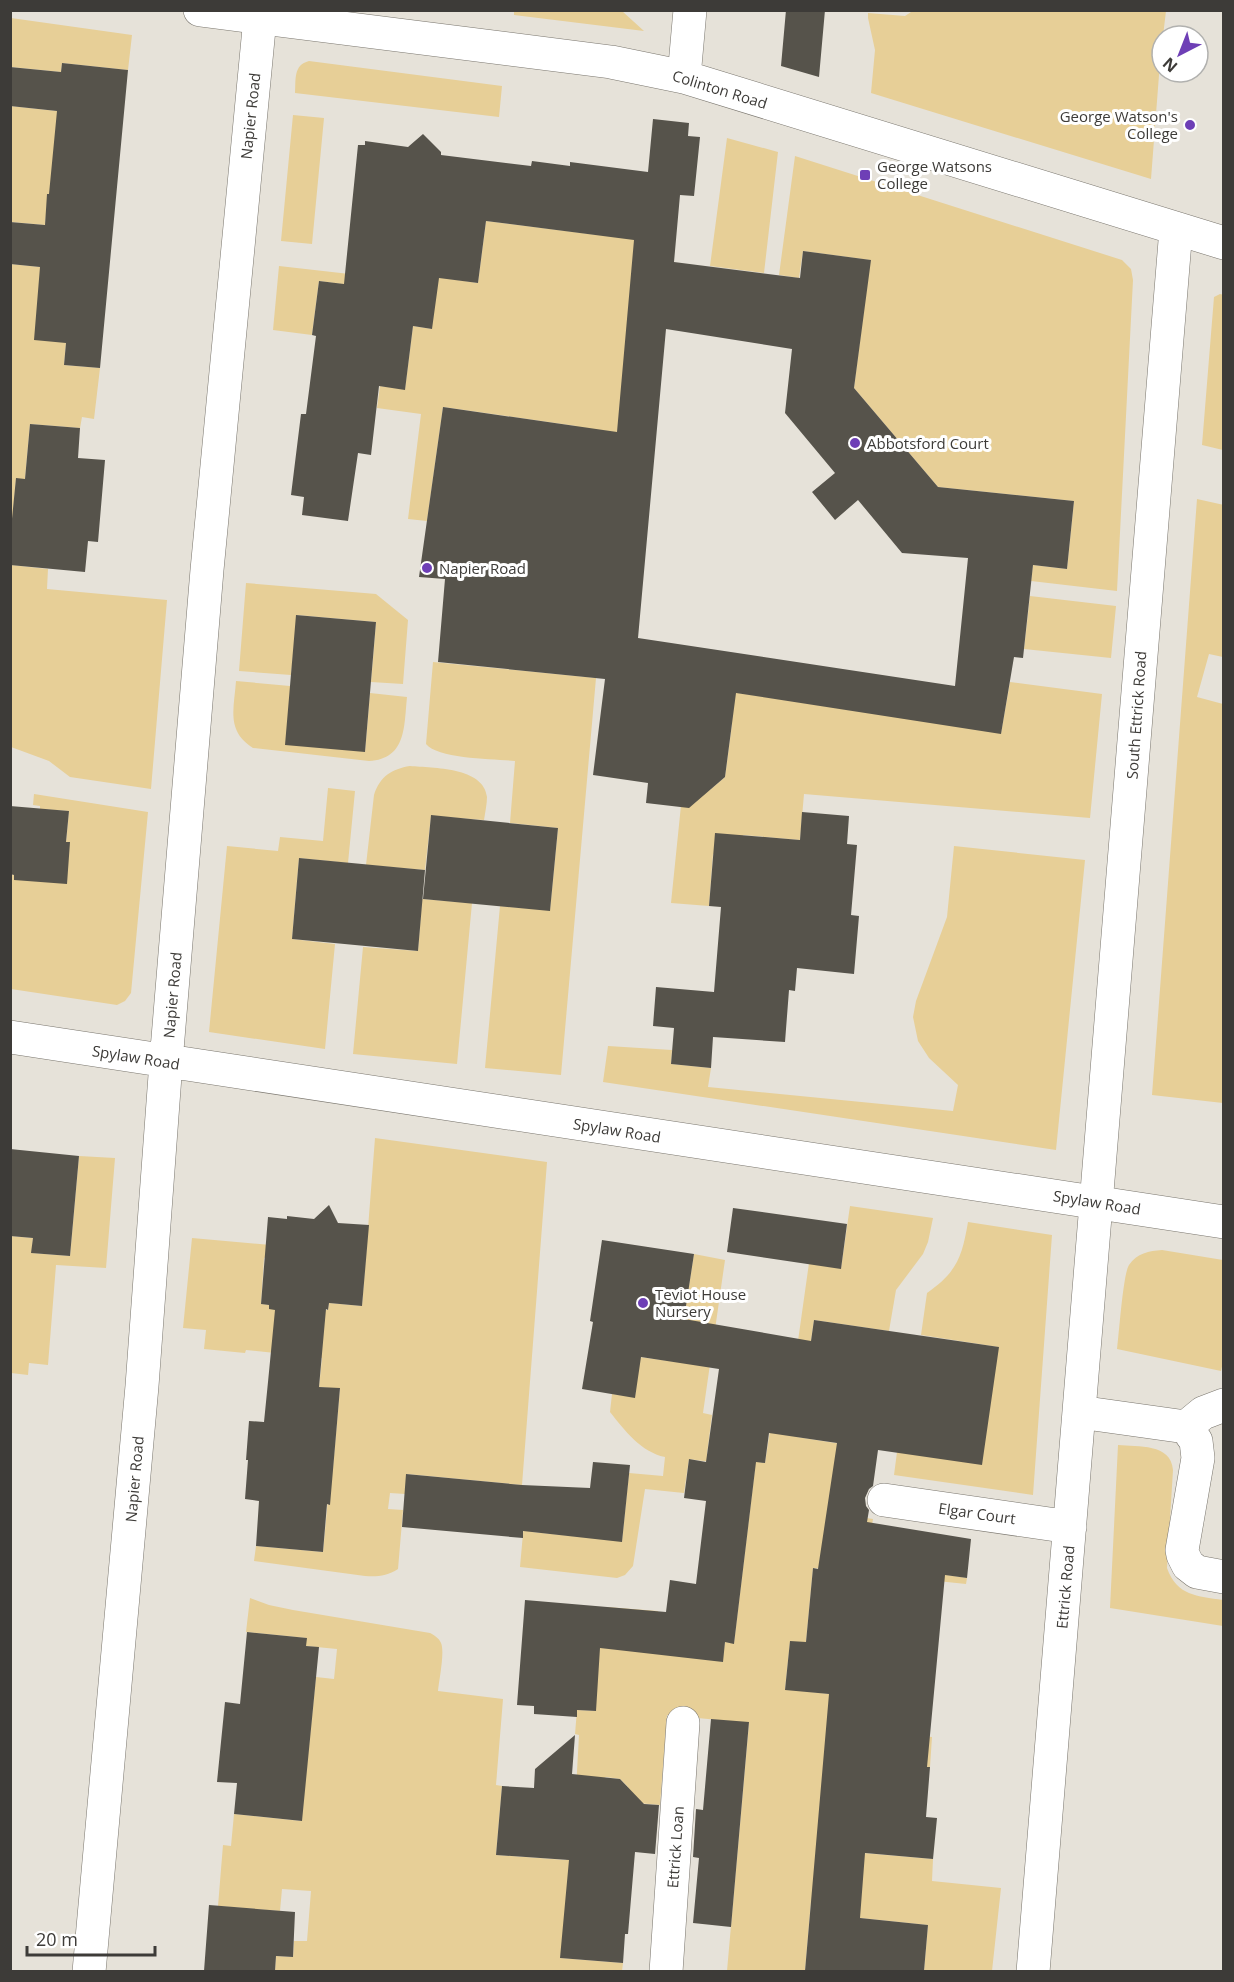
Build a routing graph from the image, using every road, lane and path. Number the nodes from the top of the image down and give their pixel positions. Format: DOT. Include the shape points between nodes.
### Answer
graph roads {
  1 [pos="200,10"];
  2 [pos="690,10"];
  3 [pos="260,18"];
  4 [pos="684,76"];
  5 [pos="1176,229"];
  6 [pos="1224,243"];
  7 [pos="10,1037"];
  8 [pos="166,1062"];
  9 [pos="1096,1202"];
  10 [pos="1224,1221"];
  11 [pos="1224,1405"];
  12 [pos="1079,1412"];
  13 [pos="1186,1427"];
  14 [pos="884,1500"];
  15 [pos="1070,1527"];
  16 [pos="1224,1577"];
  17 [pos="683,1723"];
  18 [pos="89,1971"];
  19 [pos="666,1971"];
  20 [pos="1033,1971"];
  1 -- 3 [label="street, Colinton Road"];
  2 -- 4 [label="street"];
  3 -- 4 [label="street, Colinton Road" via="610,62"];
  3 -- 8 [label="street, Napier Road" via="207,570"];
  4 -- 5 [label="street, Colinton Road"];
  5 -- 6 [label="street, Colinton Road"];
  5 -- 9 [label="street, South Ettrick Road"];
  7 -- 8 [label="street, Spylaw Road"];
  8 -- 9 [label="street, Spylaw Road"];
  8 -- 18 [label="street, Napier Road" via="140,1422"];
  9 -- 10 [label="street, Spylaw Road"];
  9 -- 12 [label="street, Ettrick Road"];
  11 -- 13 [label="street" via="1203,1413"];
  12 -- 13 [label="street"];
  12 -- 15 [label="street, Ettrick Road"];
  13 -- 16 [label="street" via="1196,1441 1198,1458 1183,1555 1197,1572"];
  14 -- 15 [label="street, Elgar Court"];
  15 -- 20 [label="street, Ettrick Road"];
  17 -- 19 [label="street, Ettrick Loan"];
}
